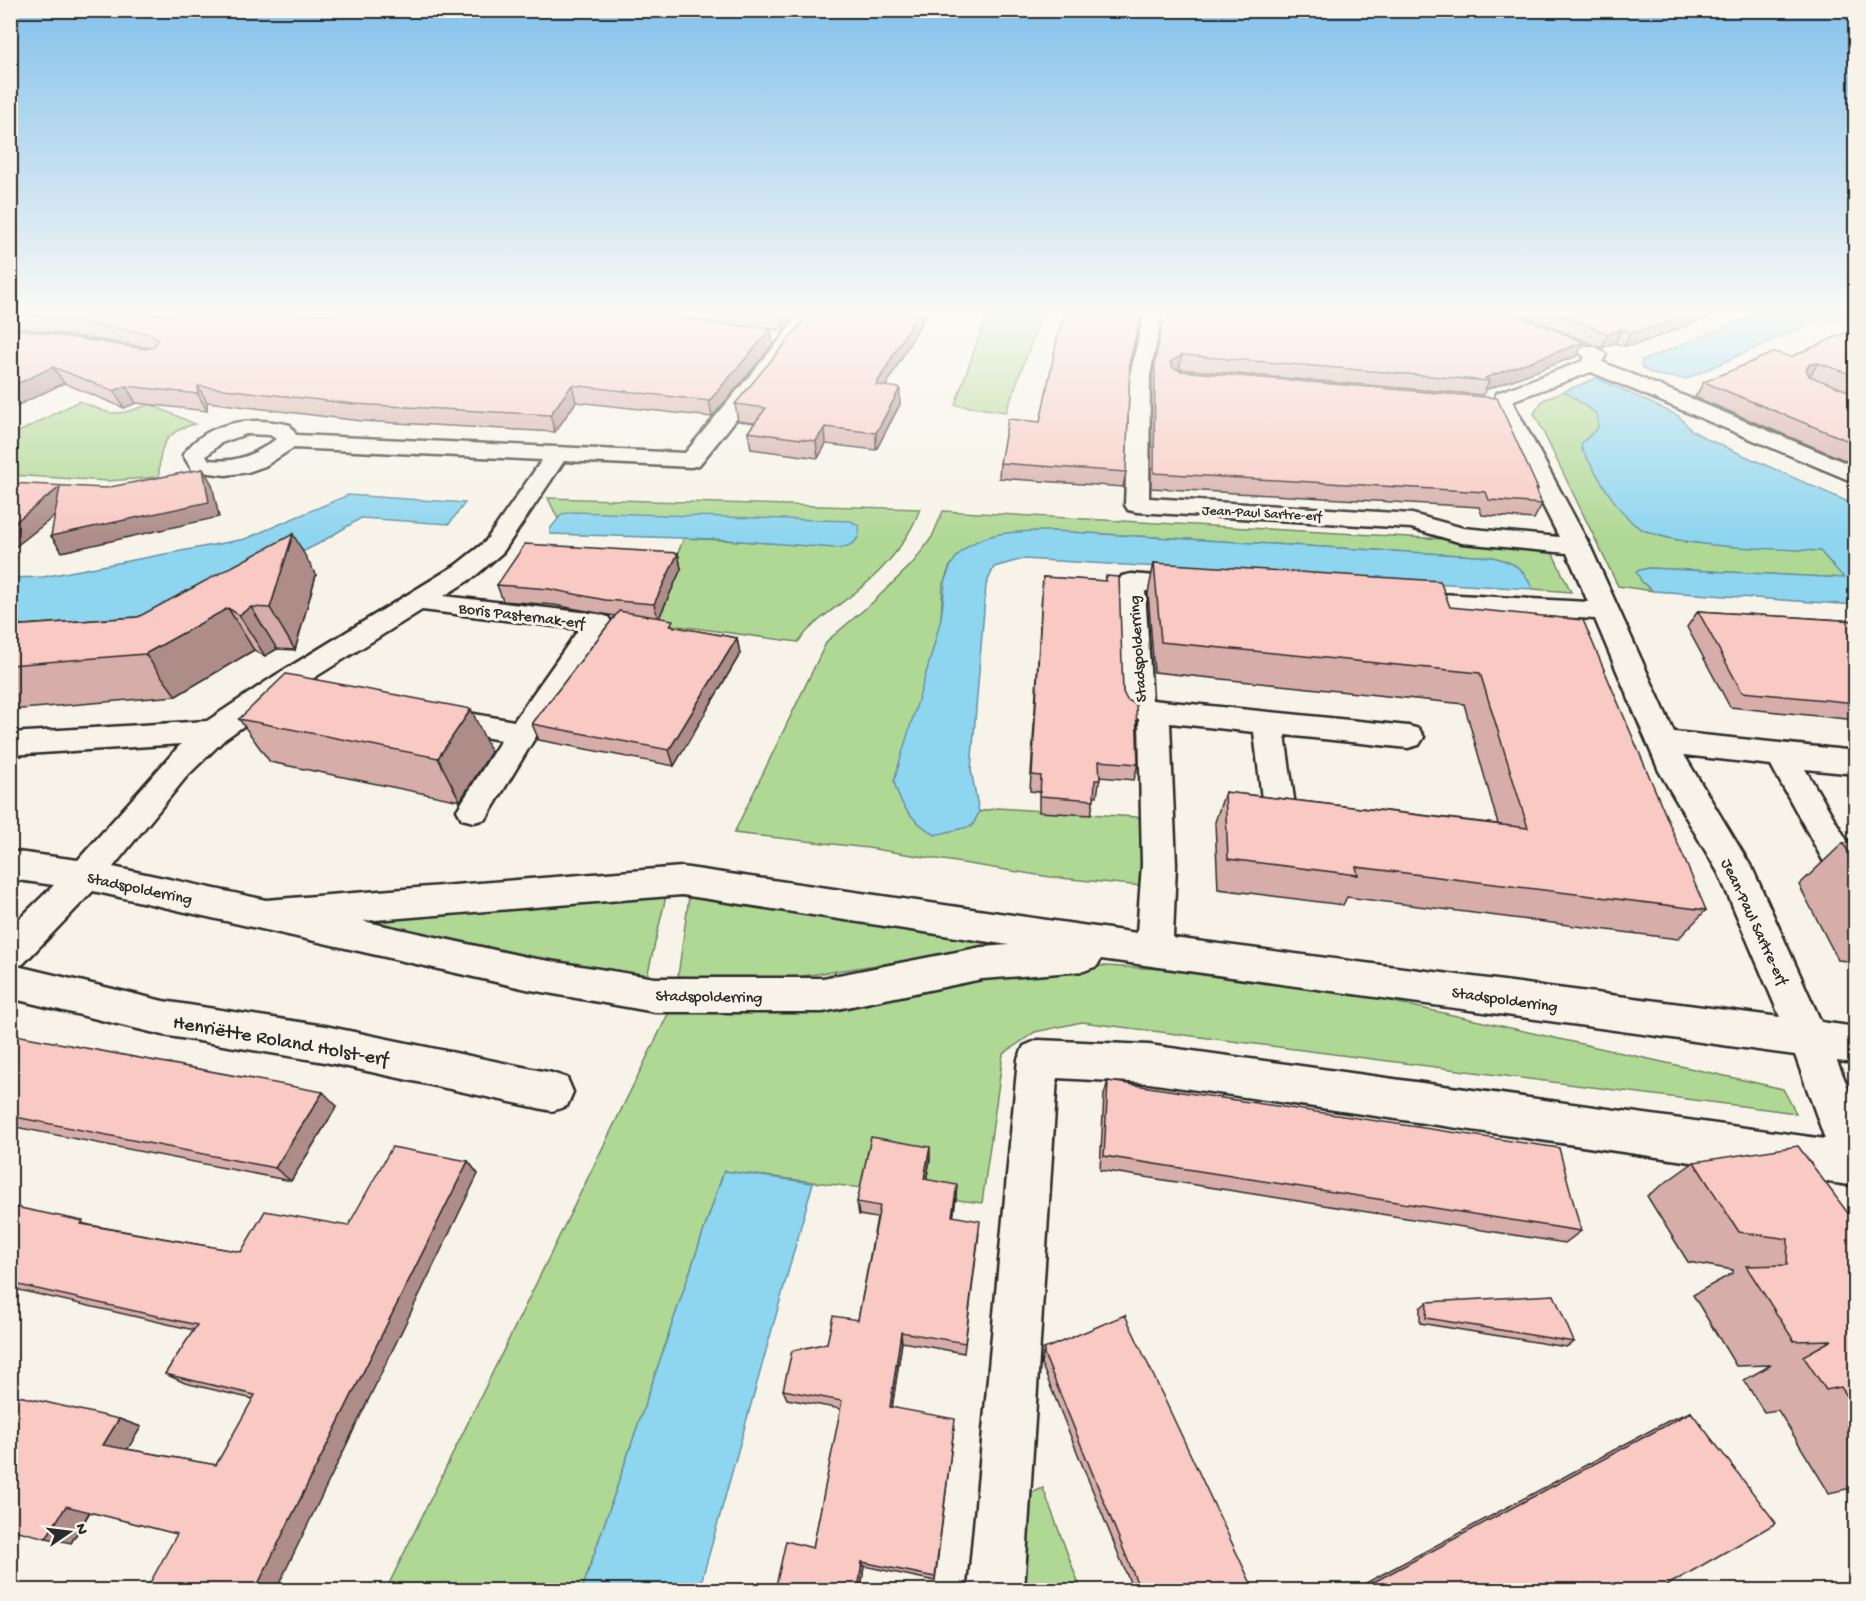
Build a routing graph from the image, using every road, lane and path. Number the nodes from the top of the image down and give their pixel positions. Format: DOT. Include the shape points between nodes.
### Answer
graph roads {
  1 [pos="750,389"];
  2 [pos="1140,389"];
  3 [pos="1527,389"];
  4 [pos="1648,389"];
  5 [pos="288,441"];
  6 [pos="558,453"];
  7 [pos="1856,476"];
  8 [pos="1577,546"];
  9 [pos="1224,588"];
  10 [pos="1376,598"];
  11 [pos="420,601"];
  12 [pos="1606,611"];
  13 [pos="283,684"];
  14 [pos="315,696"];
  15 [pos="1154,711"];
  16 [pos="406,714"];
  17 [pos="1268,721"];
  18 [pos="214,731"];
  19 [pos="522,733"];
  20 [pos="1408,737"];
  21 [pos="1663,742"];
  22 [pos="10,744"];
  23 [pos="1782,756"];
  24 [pos="1856,764"];
  25 [pos="1278,799"];
  26 [pos="474,810"];
  27 [pos="10,865"];
  28 [pos="1844,867"];
  29 [pos="86,875"];
  30 [pos="269,914"];
  31 [pos="1154,951"];
  32 [pos="10,953"];
  33 [pos="10,981"];
  34 [pos="1809,1039"];
  35 [pos="1856,1045"];
  36 [pos="552,1092"];
  37 [pos="1856,1164"];
  38 [pos="996,1590"];
  1 -- 6 [label="street" via="692,460"];
  2 -- 8 [label="street, Jean-Paul Sartre-erf" via="1137,505 1412,521 1462,535"];
  3 -- 8 [label="street, Jean-Paul Sartre-erf" via="1492,404"];
  4 -- 7 [label="street"];
  5 -- 6 [label="street"];
  6 -- 11 [label="street, Boris Pasternak-erf" via="494,547"];
  8 -- 12 [label="street, Jean-Paul Sartre-erf"];
  9 -- 15 [label="street, Stadspolderring" via="1131,582 1137,708"];
  10 -- 12 [label="street"];
  11 -- 13 [label="street, Boris Pasternak-erf"];
  11 -- 19 [label="street, Boris Pasternak-erf" via="598,623"];
  12 -- 21 [label="street, Jean-Paul Sartre-erf"];
  13 -- 14 [label="street"];
  13 -- 18 [label="street, Boris Pasternak-erf"];
  15 -- 17 [label="street, Stadspolderring"];
  15 -- 31 [label="street, Stadspolderring" via="1159,864"];
  16 -- 19 [label="street"];
  17 -- 20 [label="street, Stadspolderring"];
  17 -- 25 [label="street"];
  18 -- 22 [label="street"];
  18 -- 29 [label="street, Boris Pasternak-erf" via="167,779"];
  19 -- 26 [label="street, Boris Pasternak-erf"];
  21 -- 23 [label="street"];
  21 -- 34 [label="street, Jean-Paul Sartre-erf" via="1675,771 1735,870"];
  23 -- 24 [label="street"];
  23 -- 28 [label="street"];
  27 -- 29 [label="street, Stadspolderring"];
  29 -- 30 [label="street, Stadspolderring"];
  29 -- 32 [label="street"];
  30 -- 31 [label="street, Stadspolderring" via="682,881"];
  30 -- 31 [label="street, Stadspolderring" via="531,974 655,995 823,995 1018,958"];
  31 -- 34 [label="street, Stadspolderring"];
  33 -- 36 [label="street, Henriëtte Roland Holst-erf" via="163,1018 325,1044"];
  34 -- 35 [label="street, Stadspolderring"];
  34 -- 37 [label="street, Jean-Paul Sartre-erf"];
  37 -- 38 [label="street" via="1149,1064 1038,1059"];
}
